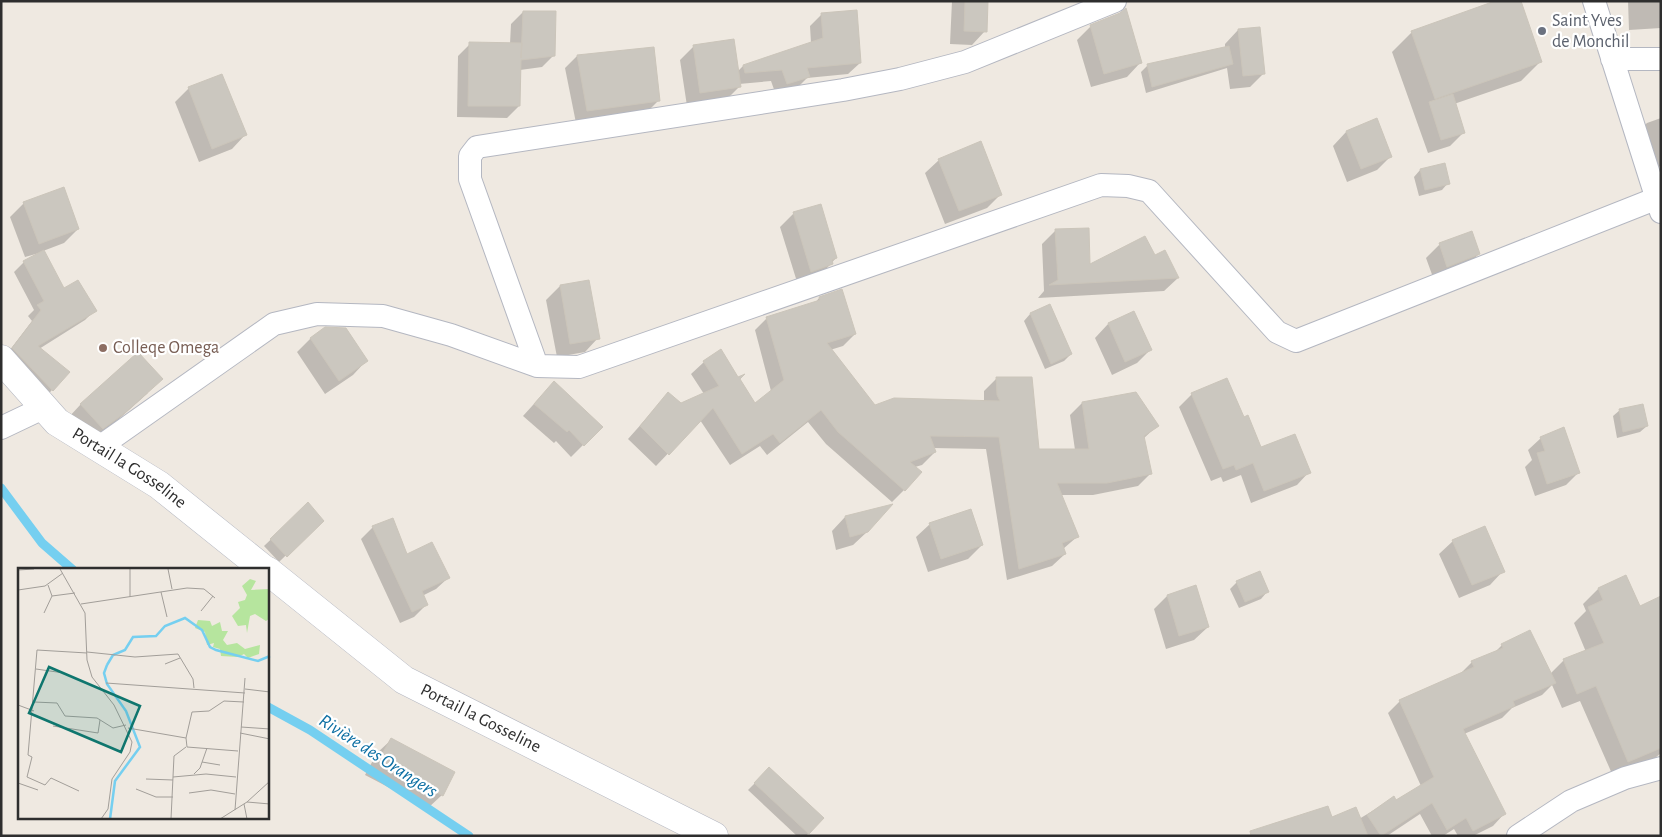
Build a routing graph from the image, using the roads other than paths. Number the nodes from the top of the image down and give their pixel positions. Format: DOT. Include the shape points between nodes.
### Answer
graph roads {
  1 [pos="1115,1"];
  2 [pos="1594,1"];
  3 [pos="1612,58"];
  4 [pos="1661,59"];
  5 [pos="1658,206"];
  6 [pos="1,359"];
  7 [pos="537,366"];
  8 [pos="43,408"];
  9 [pos="1,428"];
  10 [pos="98,448"];
  11 [pos="263,568"];
  12 [pos="269,572"];
  13 [pos="1661,768"];
  14 [pos="714,836"];
  15 [pos="1518,836"];
  1 -- 7 [label="street" via="965,62 900,79 477,147 470,156 470,179"];
  2 -- 3 [label="street"];
  3 -- 4 [label="street"];
  3 -- 5 [label="street"];
  5 -- 7 [label="street" via="1296,341 1276,332 1149,191 1101,185 579,366"];
  6 -- 8 [label="street, Portail la Gosseline"];
  7 -- 10 [label="street" via="452,335 382,316 317,314 274,324"];
  8 -- 9 [label="street"];
  8 -- 10 [label="street, Portail la Gosseline" via="57,422"];
  10 -- 11 [label="street, Portail la Gosseline" via="159,485"];
  12 -- 14 [label="street, Portail la Gosseline" via="404,680"];
  13 -- 15 [label="street" via="1626,778 1570,801"];
}
